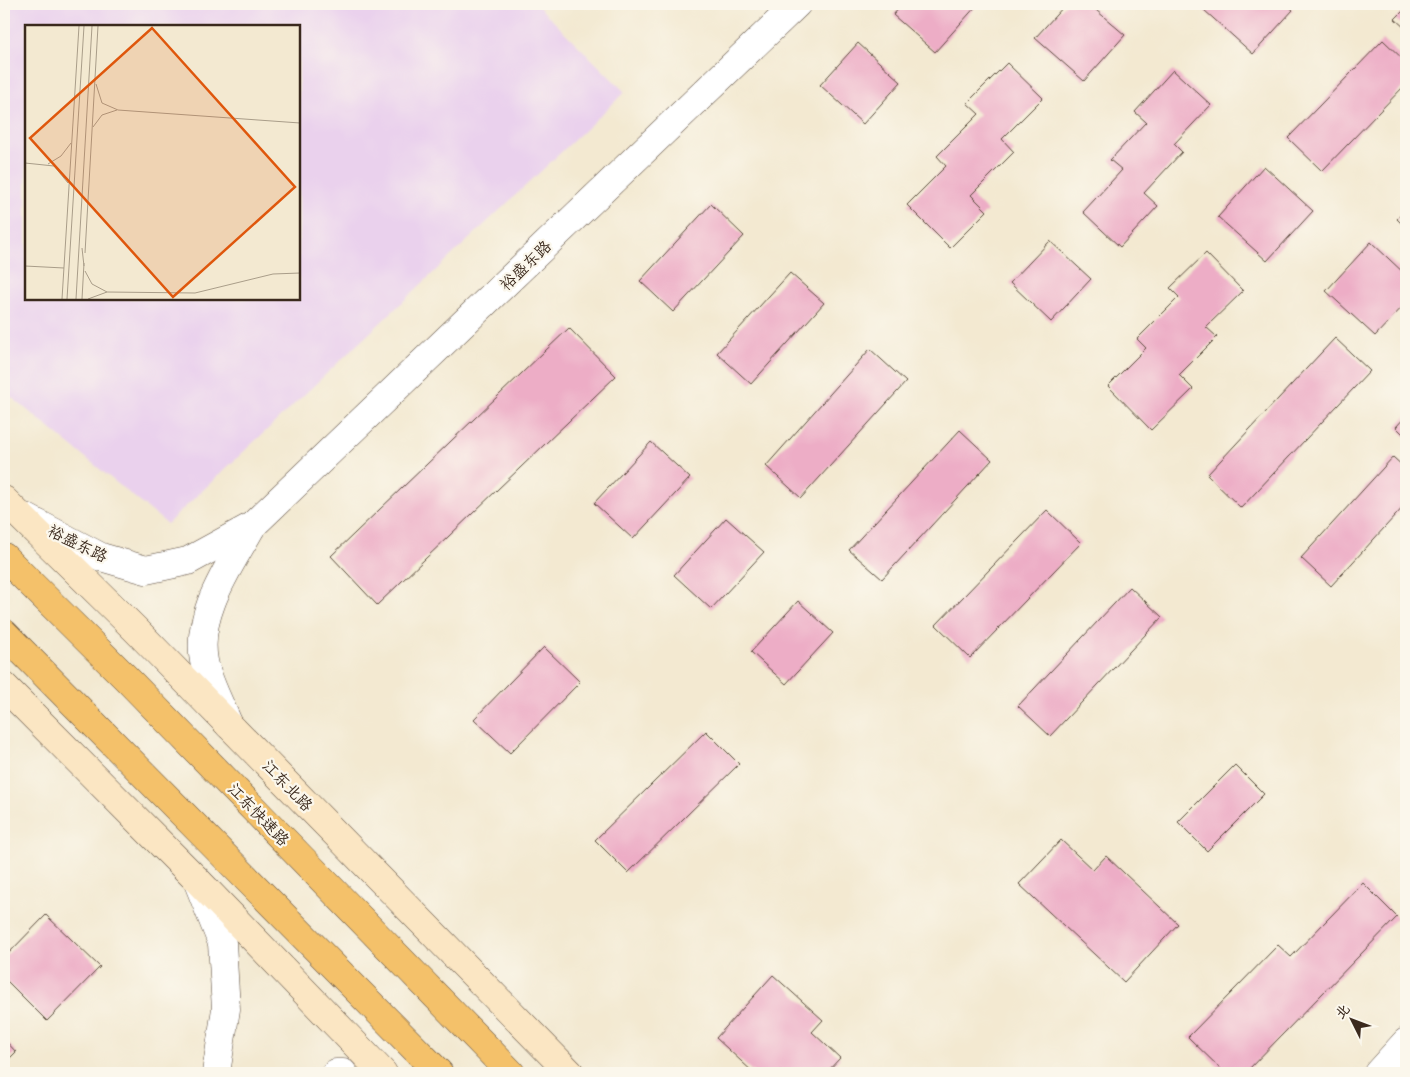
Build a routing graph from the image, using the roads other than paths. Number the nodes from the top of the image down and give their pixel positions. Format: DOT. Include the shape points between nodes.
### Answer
graph roads {
  1 [pos="797,4"];
  2 [pos="10,506"];
  3 [pos="252,526"];
  4 [pos="4,557"];
  5 [pos="4,633"];
  6 [pos="4,686"];
  7 [pos="229,725"];
  8 [pos="197,880"];
  9 [pos="1406,1042"];
  10 [pos="216,1073"];
  11 [pos="336,1073"];
  12 [pos="343,1073"];
  13 [pos="383,1073"];
  14 [pos="439,1073"];
  15 [pos="512,1073"];
  16 [pos="570,1073"];
  17 [pos="1378,1073"];
  1 -- 3 [label="street, 裕盛东路"];
  2 -- 3 [label="street, 裕盛东路" via="101,557 146,570 188,561"];
  2 -- 7 [label="main road, 江东北路"];
  3 -- 7 [label="street, 裕盛东路" via="218,586 204,628 204,661"];
  4 -- 15 [label="highway, 江东快速路"];
  5 -- 14 [label="highway"];
  6 -- 8 [label="main road"];
  7 -- 16 [label="main road, 江东北路"];
  8 -- 10 [label="street" via="222,943 226,1009"];
  8 -- 13 [label="main road"];
  9 -- 17 [label="street"];
  11 -- 12 [label="street"];
}
